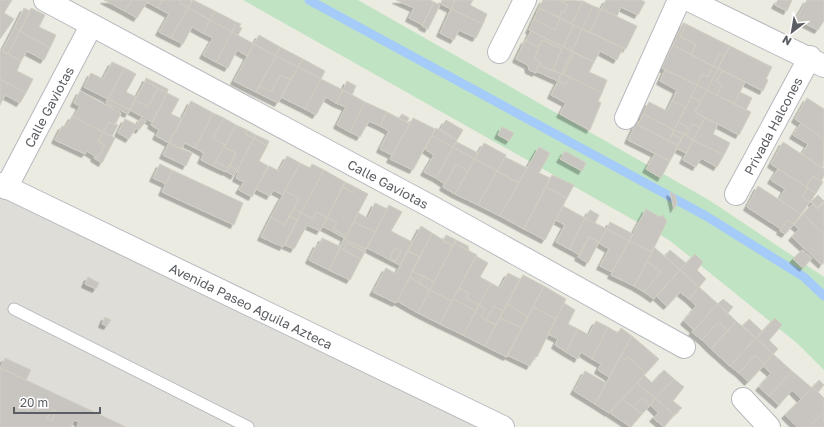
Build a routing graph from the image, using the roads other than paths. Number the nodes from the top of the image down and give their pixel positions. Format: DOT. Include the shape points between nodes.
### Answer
graph roads {
  1 [pos="45,0"];
  2 [pos="525,0"];
  3 [pos="679,0"];
  4 [pos="689,0"];
  5 [pos="91,26"];
  6 [pos="499,52"];
  7 [pos="817,62"];
  8 [pos="626,118"];
  9 [pos="3,186"];
  10 [pos="736,194"];
  11 [pos="14,309"];
  12 [pos="684,347"];
  13 [pos="743,399"];
  14 [pos="248,427"];
  15 [pos="503,427"];
  16 [pos="769,427"];
  1 -- 5 [label="street, Calle Gaviotas"];
  2 -- 6 [label="street"];
  3 -- 8 [label="street"];
  4 -- 7 [label="street, Privada Halcones"];
  5 -- 9 [label="street, Calle Gaviotas"];
  5 -- 12 [label="street, Calle Gaviotas" via="430,206"];
  7 -- 10 [label="street, Privada Halcones"];
  9 -- 15 [label="street, Avenida Paseo Aguila Azteca"];
  11 -- 14 [label="lane"];
  13 -- 16 [label="street"];
}
